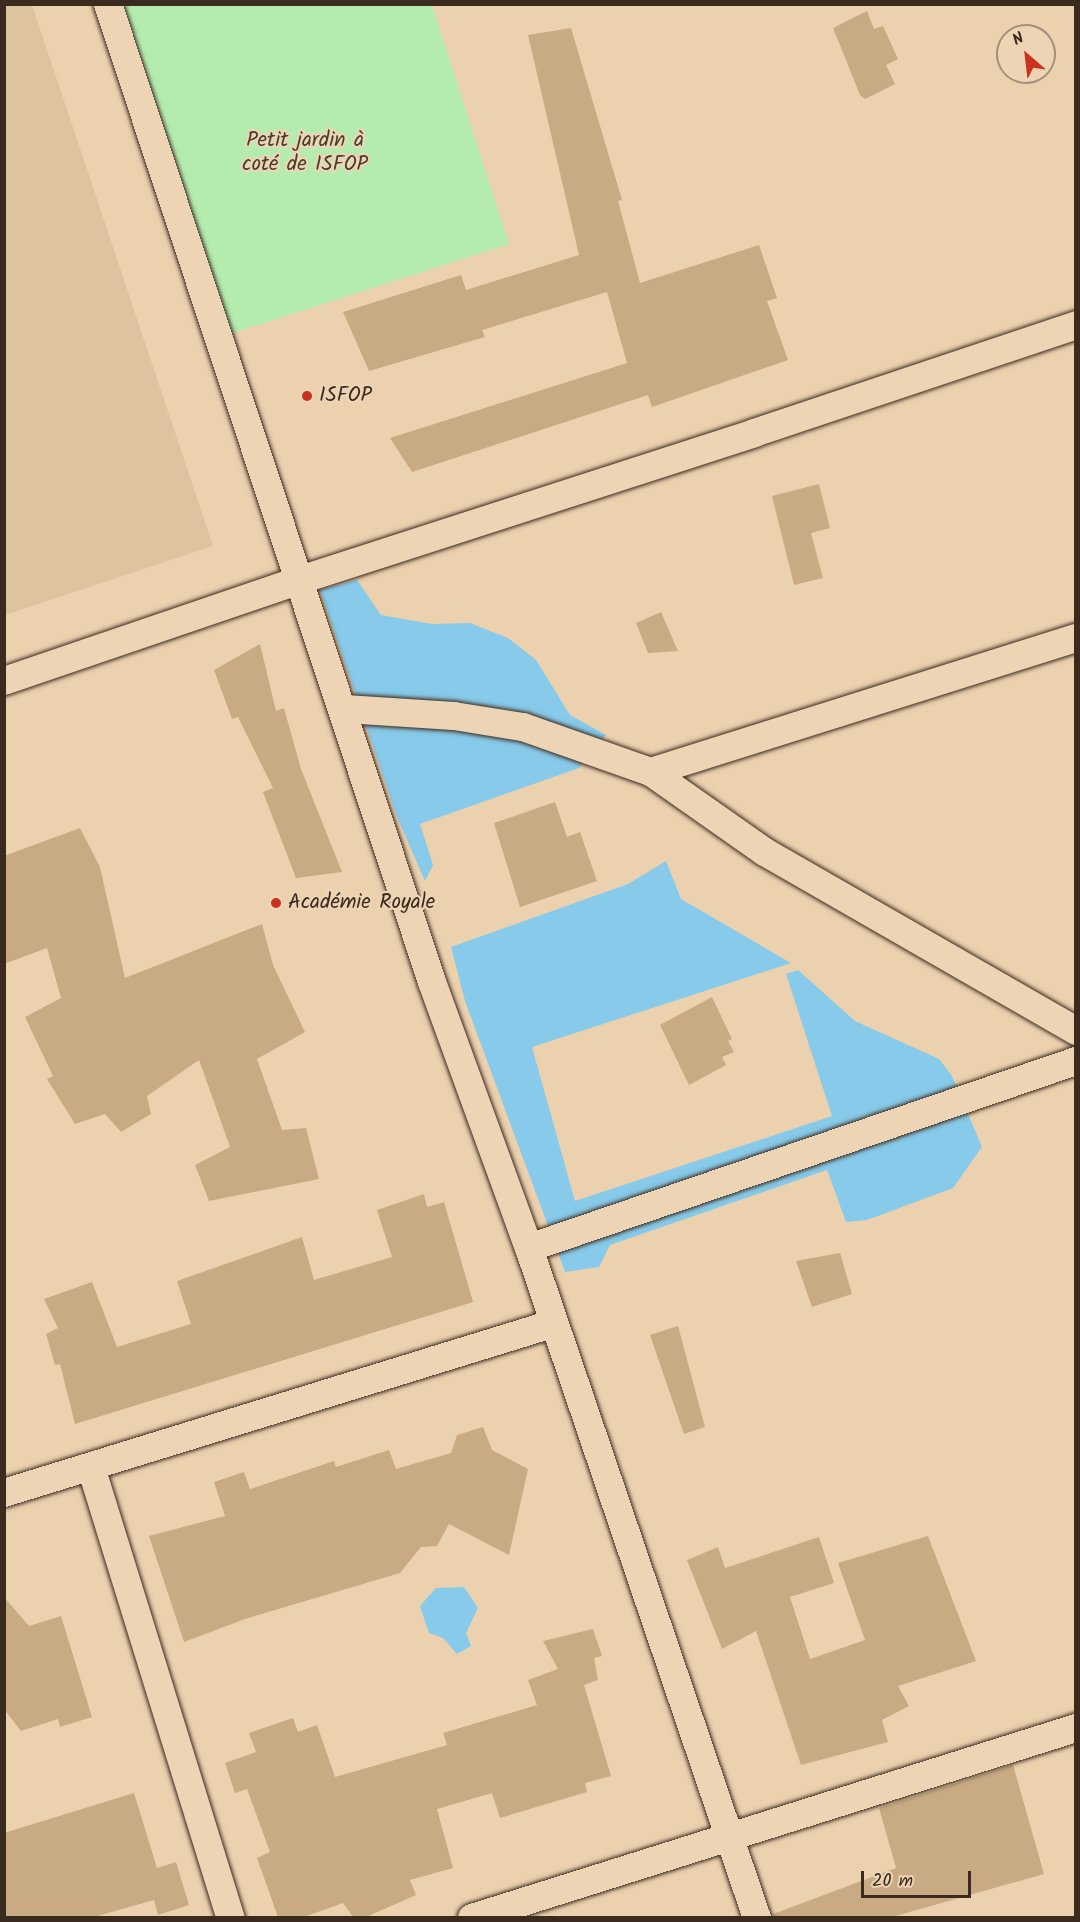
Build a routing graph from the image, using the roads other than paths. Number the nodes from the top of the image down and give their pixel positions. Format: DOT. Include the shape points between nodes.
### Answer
graph roads {
  1 [pos="108,4"];
  2 [pos="1076,325"];
  3 [pos="300,580"];
  4 [pos="1076,638"];
  5 [pos="4,681"];
  6 [pos="345,709"];
  7 [pos="651,772"];
  8 [pos="1076,1031"];
  9 [pos="1076,1061"];
  10 [pos="529,1248"];
  11 [pos="552,1324"];
  12 [pos="91,1467"];
  13 [pos="4,1493"];
  14 [pos="1076,1728"];
  15 [pos="731,1836"];
  16 [pos="231,1917"];
  17 [pos="472,1917"];
  18 [pos="757,1917"];
  1 -- 3 [label="street"];
  2 -- 3 [label="street" via="754,434"];
  3 -- 5 [label="street"];
  3 -- 6 [label="street"];
  4 -- 7 [label="street"];
  6 -- 7 [label="street" via="513,724"];
  6 -- 10 [label="street" via="432,982"];
  7 -- 8 [label="street" via="765,852"];
  9 -- 10 [label="street"];
  10 -- 11 [label="street"];
  11 -- 12 [label="street"];
  11 -- 15 [label="street"];
  12 -- 13 [label="street"];
  12 -- 16 [label="street"];
  14 -- 15 [label="street"];
  15 -- 17 [label="street"];
  15 -- 18 [label="street"];
}
